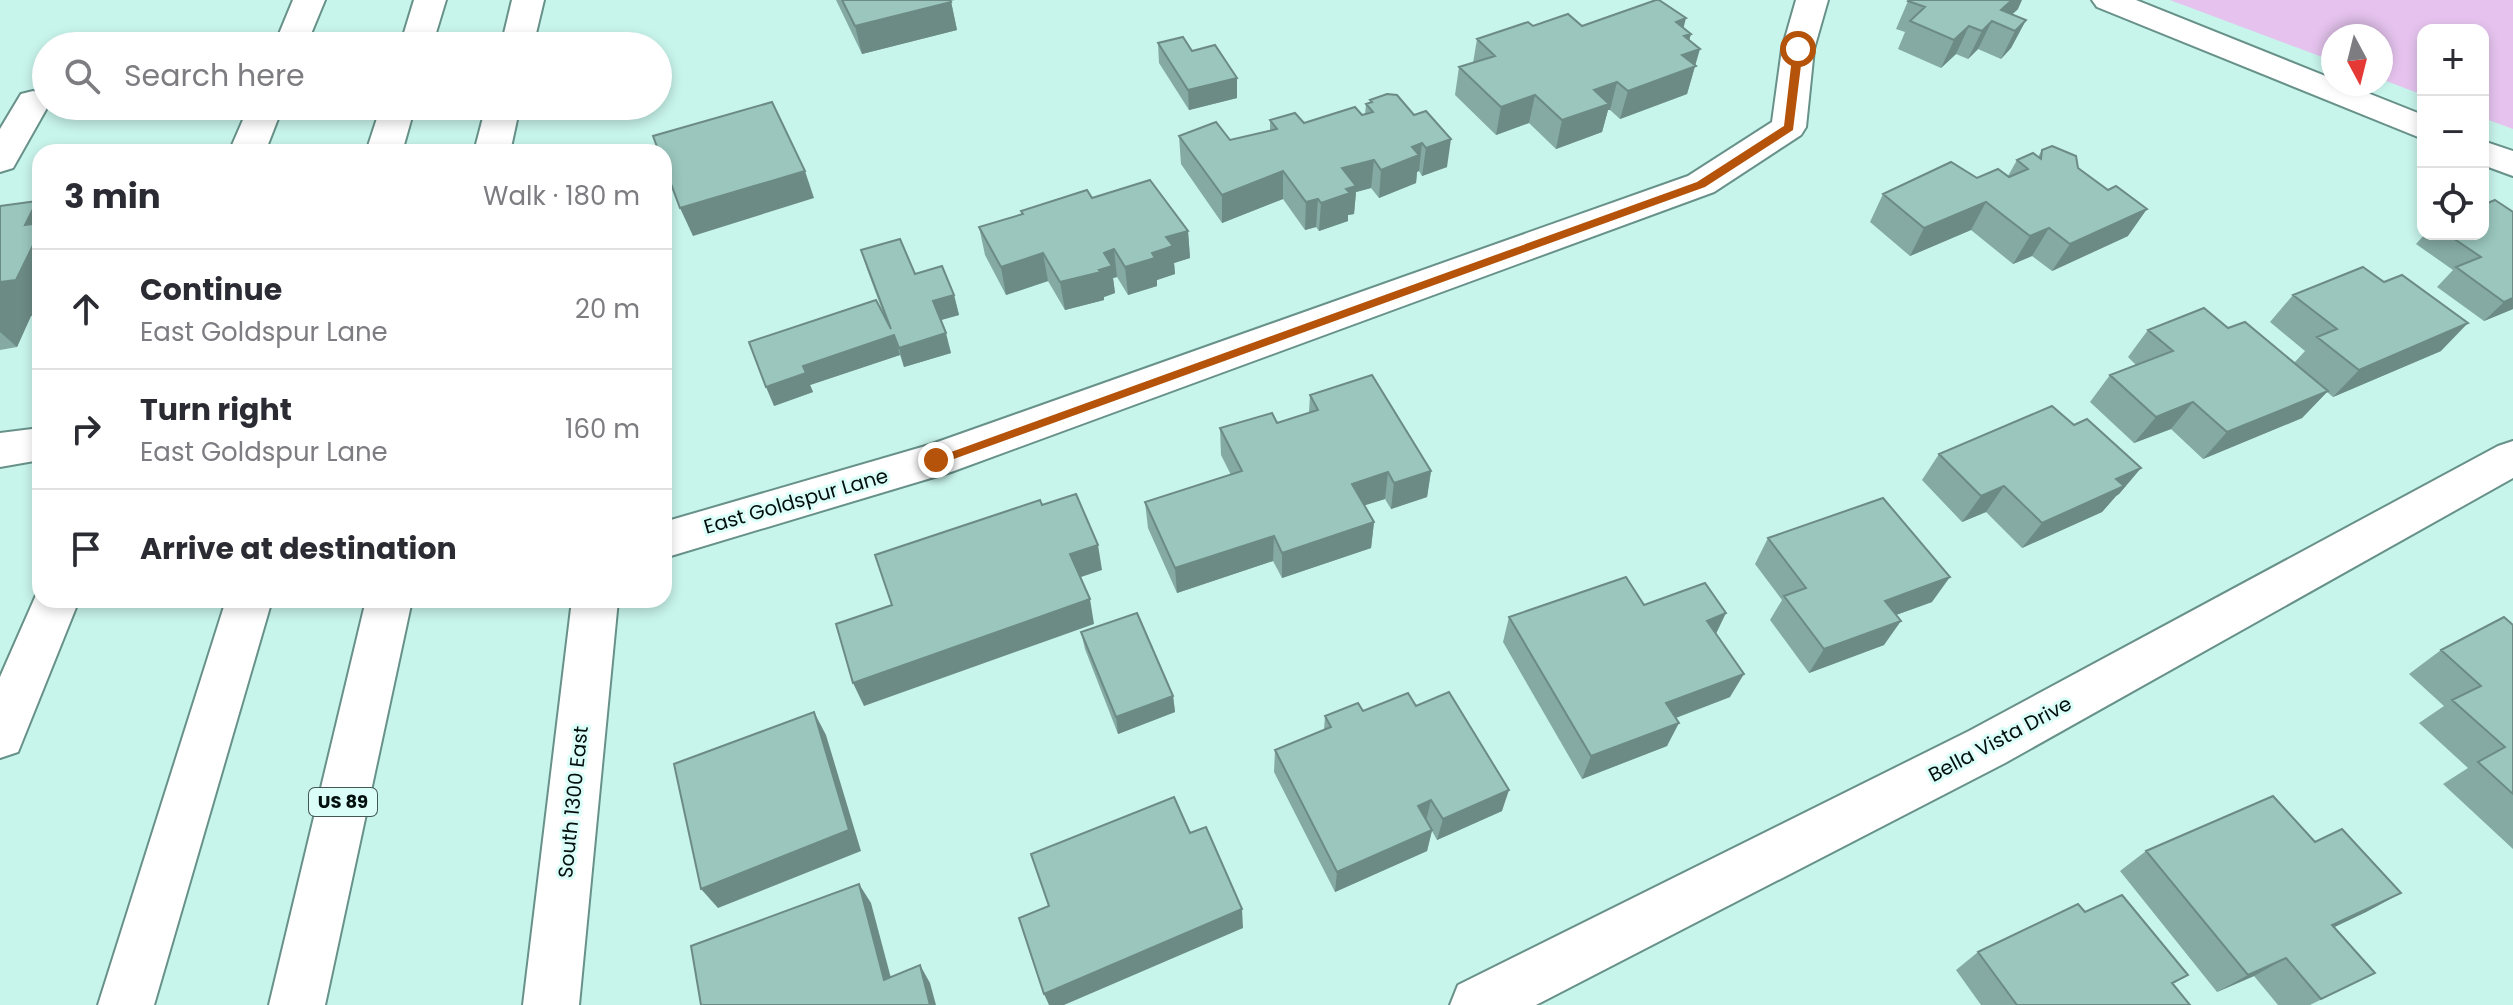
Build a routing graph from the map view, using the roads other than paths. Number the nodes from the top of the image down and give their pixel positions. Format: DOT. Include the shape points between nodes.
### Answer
graph roads {
  1 [pos="309,0"];
  2 [pos="430,0"];
  3 [pos="528,0"];
  4 [pos="1812,0"];
  5 [pos="2108,0"];
  6 [pos="296,32"];
  7 [pos="420,32"];
  8 [pos="520,32"];
  9 [pos="26,103"];
  10 [pos="260,120"];
  11 [pos="394,120"];
  12 [pos="500,120"];
  13 [pos="2417,126"];
  14 [pos="250,144"];
  15 [pos="386,144"];
  16 [pos="494,144"];
  17 [pos="2489,154"];
  18 [pos="0,160"];
  19 [pos="2513,164"];
  20 [pos="2513,458"];
  21 [pos="672,538"];
  22 [pos="53,608"];
  23 [pos="247,608"];
  24 [pos="387,608"];
  25 [pos="594,608"];
  26 [pos="0,736"];
  27 [pos="126,1005"];
  28 [pos="297,1005"];
  29 [pos="551,1005"];
  30 [pos="1478,1005"];
  1 -- 6 [label="main road"];
  2 -- 7 [label="main road"];
  3 -- 8 [label="main road"];
  4 -- 21 [label="main road, East Goldspur Lane" via="1798,49 1789,127 1701,184 936,460"];
  5 -- 13 [label="main road"];
  9 -- 18 [label="main road"];
  10 -- 14 [label="main road"];
  11 -- 15 [label="main road"];
  12 -- 16 [label="main road"];
  17 -- 19 [label="main road"];
  20 -- 30 [label="main road, Bella Vista Drive" via="1987,747"];
  22 -- 26 [label="main road"];
  23 -- 27 [label="main road"];
  24 -- 28 [label="main road, US 89"];
  25 -- 29 [label="main road, South 1300 East"];
}
